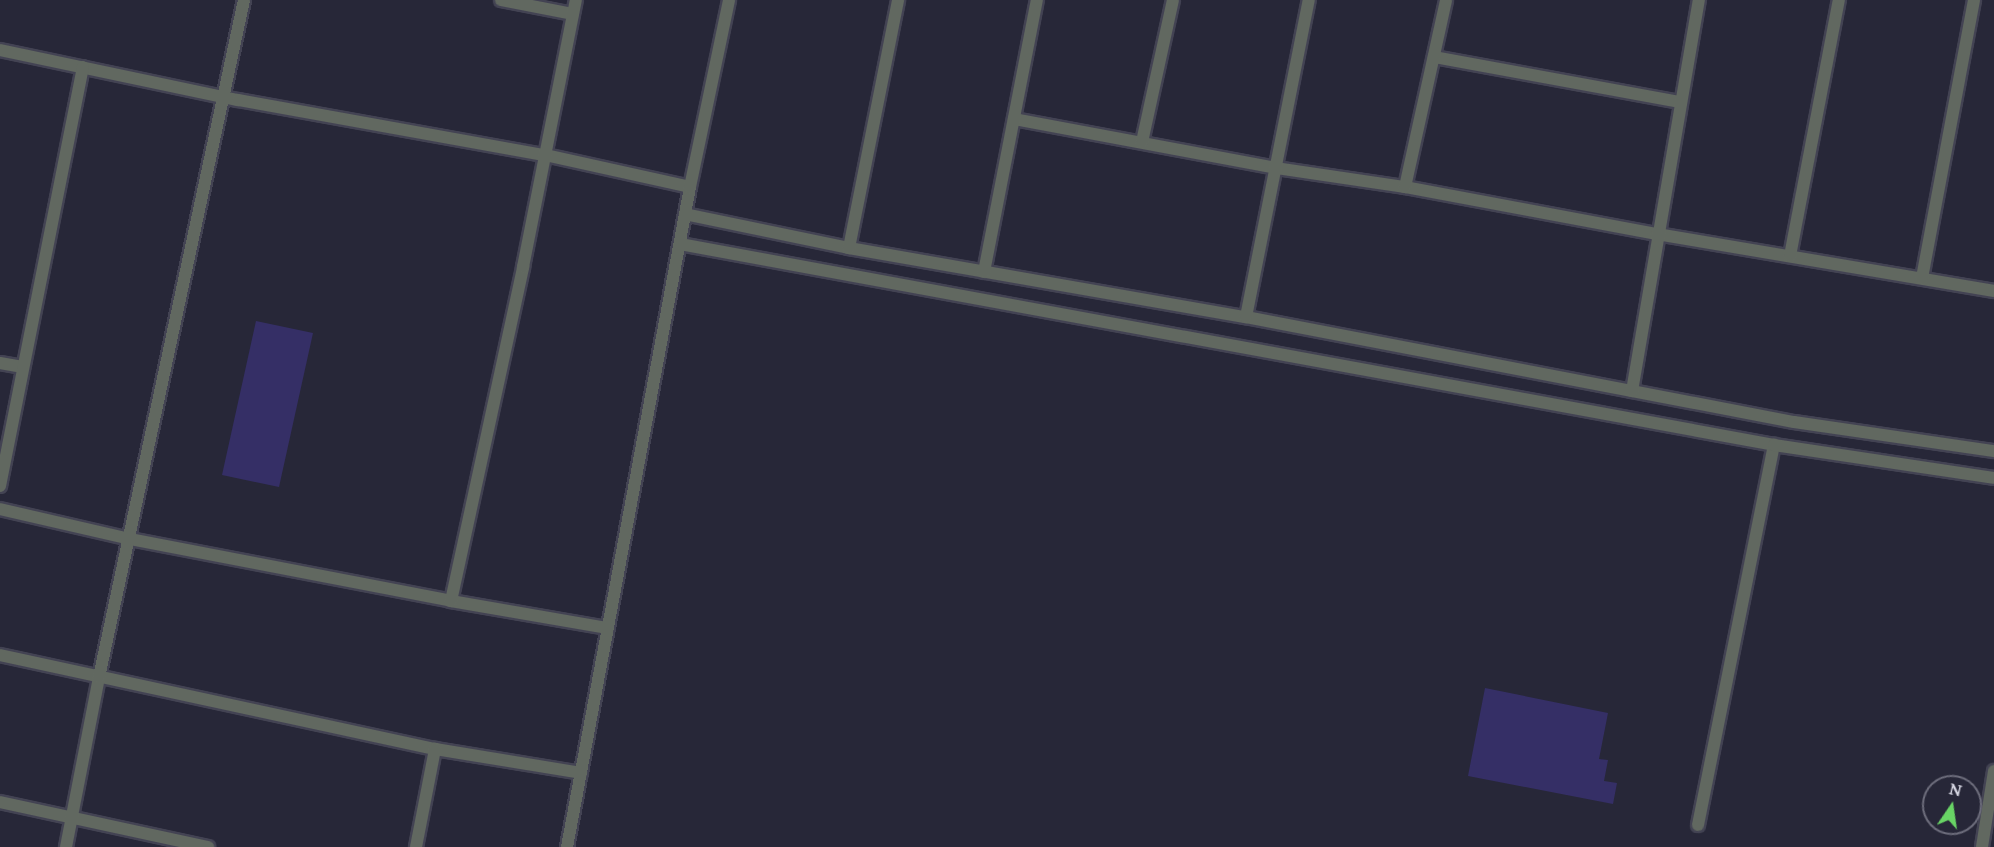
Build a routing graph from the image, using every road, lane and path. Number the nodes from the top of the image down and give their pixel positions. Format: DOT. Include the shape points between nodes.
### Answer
graph roads {
  1 [pos="244,0"];
  2 [pos="501,0"];
  3 [pos="576,0"];
  4 [pos="729,0"];
  5 [pos="898,0"];
  6 [pos="1036,0"];
  7 [pos="1173,0"];
  8 [pos="1309,0"];
  9 [pos="1446,0"];
  10 [pos="1699,0"];
  11 [pos="1839,0"];
  12 [pos="1974,0"];
  13 [pos="573,14"];
  14 [pos="0,50"];
  15 [pos="1434,57"];
  16 [pos="83,67"];
  17 [pos="222,96"];
  18 [pos="1680,102"];
  19 [pos="1014,119"];
  20 [pos="1142,142"];
  21 [pos="544,155"];
  22 [pos="1276,168"];
  23 [pos="690,187"];
  24 [pos="1405,187"];
  25 [pos="685,214"];
  26 [pos="1657,234"];
  27 [pos="680,244"];
  28 [pos="849,248"];
  29 [pos="1790,256"];
  30 [pos="984,272"];
  31 [pos="1922,278"];
  32 [pos="1994,291"];
  33 [pos="1246,317"];
  34 [pos="0,363"];
  35 [pos="23,368"];
  36 [pos="1632,391"];
  37 [pos="1774,445"];
  38 [pos="1994,451"];
  39 [pos="1994,478"];
  40 [pos="0,486"];
  41 [pos="0,509"];
  42 [pos="130,539"];
  43 [pos="451,601"];
  44 [pos="608,628"];
  45 [pos="0,656"];
  46 [pos="99,677"];
  47 [pos="435,749"];
  48 [pos="1994,771"];
  49 [pos="580,773"];
  50 [pos="0,802"];
  51 [pos="72,817"];
  52 [pos="1698,825"];
  53 [pos="66,847"];
  54 [pos="208,847"];
  55 [pos="416,847"];
  56 [pos="567,847"];
  57 [pos="1982,847"];
  1 -- 17 [label="street"];
  2 -- 13 [label="street"];
  3 -- 13 [label="street"];
  4 -- 23 [label="street"];
  5 -- 28 [label="street"];
  6 -- 19 [label="street"];
  7 -- 20 [label="street"];
  8 -- 22 [label="street"];
  9 -- 15 [label="street"];
  10 -- 18 [label="street"];
  11 -- 29 [label="street"];
  12 -- 31 [label="street"];
  13 -- 21 [label="street"];
  14 -- 16 [label="street"];
  15 -- 18 [label="street"];
  15 -- 24 [label="street"];
  16 -- 17 [label="street"];
  16 -- 35 [label="street"];
  17 -- 21 [label="street"];
  17 -- 42 [label="street"];
  18 -- 26 [label="street"];
  19 -- 20 [label="street"];
  19 -- 30 [label="street"];
  20 -- 22 [label="street"];
  21 -- 23 [label="street"];
  21 -- 43 [label="street" via="524,267"];
  22 -- 24 [label="street"];
  22 -- 33 [label="street"];
  23 -- 25 [label="street"];
  24 -- 26 [label="street"];
  25 -- 27 [label="street"];
  25 -- 28 [label="street"];
  26 -- 29 [label="street"];
  26 -- 36 [label="street"];
  27 -- 37 [label="street"];
  27 -- 44 [label="street"];
  28 -- 30 [label="street"];
  29 -- 31 [label="street"];
  30 -- 33 [label="street"];
  31 -- 32 [label="street"];
  33 -- 36 [label="street"];
  34 -- 35 [label="street"];
  35 -- 40 [label="street"];
  36 -- 38 [label="street" via="1794,422"];
  37 -- 39 [label="street"];
  37 -- 52 [label="street"];
  41 -- 42 [label="street"];
  42 -- 43 [label="street"];
  42 -- 46 [label="street"];
  43 -- 44 [label="street"];
  44 -- 49 [label="street"];
  45 -- 46 [label="street"];
  46 -- 47 [label="street"];
  46 -- 51 [label="street"];
  47 -- 49 [label="street"];
  47 -- 55 [label="street"];
  48 -- 57 [label="street"];
  49 -- 56 [label="street"];
  50 -- 51 [label="street"];
  51 -- 53 [label="street"];
  51 -- 54 [label="street"];
}
